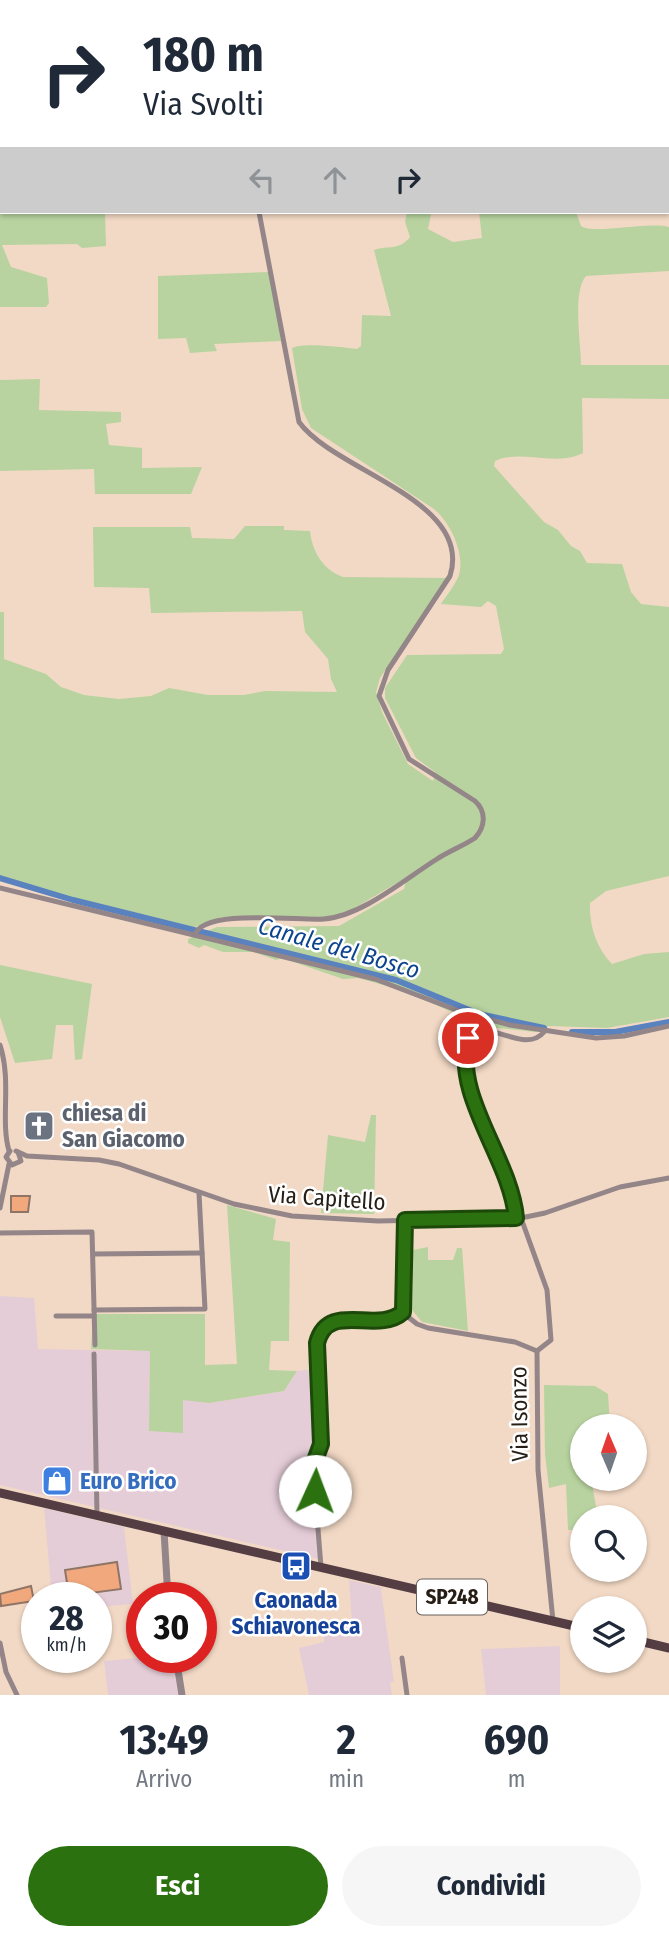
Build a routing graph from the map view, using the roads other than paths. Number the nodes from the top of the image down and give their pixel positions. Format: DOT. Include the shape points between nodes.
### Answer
graph roads {
  1 [pos="259,214"];
  2 [pos="0,888"];
  3 [pos="196,932"];
  4 [pos="669,1026"];
  5 [pos="544,1032"];
  6 [pos="0,1045"];
  7 [pos="0,1149"];
  8 [pos="12,1151"];
  9 [pos="27,1156"];
  10 [pos="13,1163"];
  11 [pos="669,1178"];
  12 [pos="199,1193"];
  13 [pos="0,1208"];
  14 [pos="518,1218"];
  15 [pos="405,1220"];
  16 [pos="0,1233"];
  17 [pos="93,1254"];
  18 [pos="202,1254"];
  19 [pos="403,1312"];
  20 [pos="94,1313"];
  21 [pos="56,1317"];
  22 [pos="95,1345"];
  23 [pos="537,1351"];
  24 [pos="94,1353"];
  25 [pos="1,1494"];
  26 [pos="97,1516"];
  27 [pos="164,1531"];
  28 [pos="321,1567"];
  29 [pos="168,1582"];
  30 [pos="553,1621"];
  31 [pos="570,1625"];
  32 [pos="0,1643"];
  33 [pos="647,1643"];
  34 [pos="669,1648"];
  35 [pos="402,1658"];
  36 [pos="179,1673"];
  37 [pos="17,1695"];
  38 [pos="182,1695"];
  39 [pos="407,1695"];
  1 -- 3 [label="street" via="299,422 320,442 428,511 446,533 453,561 450,576 384,679 380,702 409,759 475,801 482,809 483,821 475,838 346,914 326,919 287,916 217,921"];
  2 -- 3 [label="street"];
  3 -- 5 [label="street" via="375,979 475,1016"];
  4 -- 5 [label="street" via="596,1038"];
  5 -- 14 [label="street" via="534,1040 492,1030 474,1033 465,1050 485,1128"];
  6 -- 8 [label="street" via="7,1078 6,1142"];
  7 -- 8 [label="street, Via Capitello"];
  7 -- 10 [label="street"];
  8 -- 9 [label="street, Via Capitello"];
  8 -- 10 [label="street"];
  8 -- 10 [label="street"];
  9 -- 10 [label="street"];
  9 -- 12 [label="street, Via Capitello" via="99,1160"];
  10 -- 13 [label="street"];
  11 -- 14 [label="street, Via Capitello" via="620,1187"];
  12 -- 15 [label="street, Via Capitello" via="292,1216"];
  12 -- 18 [label="street"];
  14 -- 15 [label="street, Via Capitello"];
  14 -- 23 [label="street, Via Isonzo" via="547,1290 551,1340"];
  15 -- 19 [label="street"];
  16 -- 17 [label="street" via="92,1232"];
  17 -- 18 [label="street"];
  17 -- 20 [label="street"];
  18 -- 20 [label="street" via="205,1309"];
  19 -- 23 [label="street" via="428,1328 515,1342"];
  19 -- 28 [label="street" via="393,1319 330,1321 320,1330 321,1444 313,1466"];
  20 -- 21 [label="street"];
  20 -- 22 [label="street"];
  23 -- 30 [label="street, Via Isonzo" via="538,1469"];
  24 -- 26 [label="street"];
  25 -- 26 [label="main road, SP248"];
  26 -- 27 [label="main road, SP248"];
  27 -- 28 [label="main road, SP248"];
  27 -- 29 [label="street"];
  28 -- 30 [label="main road, SP248"];
  30 -- 31 [label="main road, SP248"];
  32 -- 37 [label="street"];
  33 -- 34 [label="main road"];
  35 -- 39 [label="street"];
  36 -- 38 [label="street"];
}
